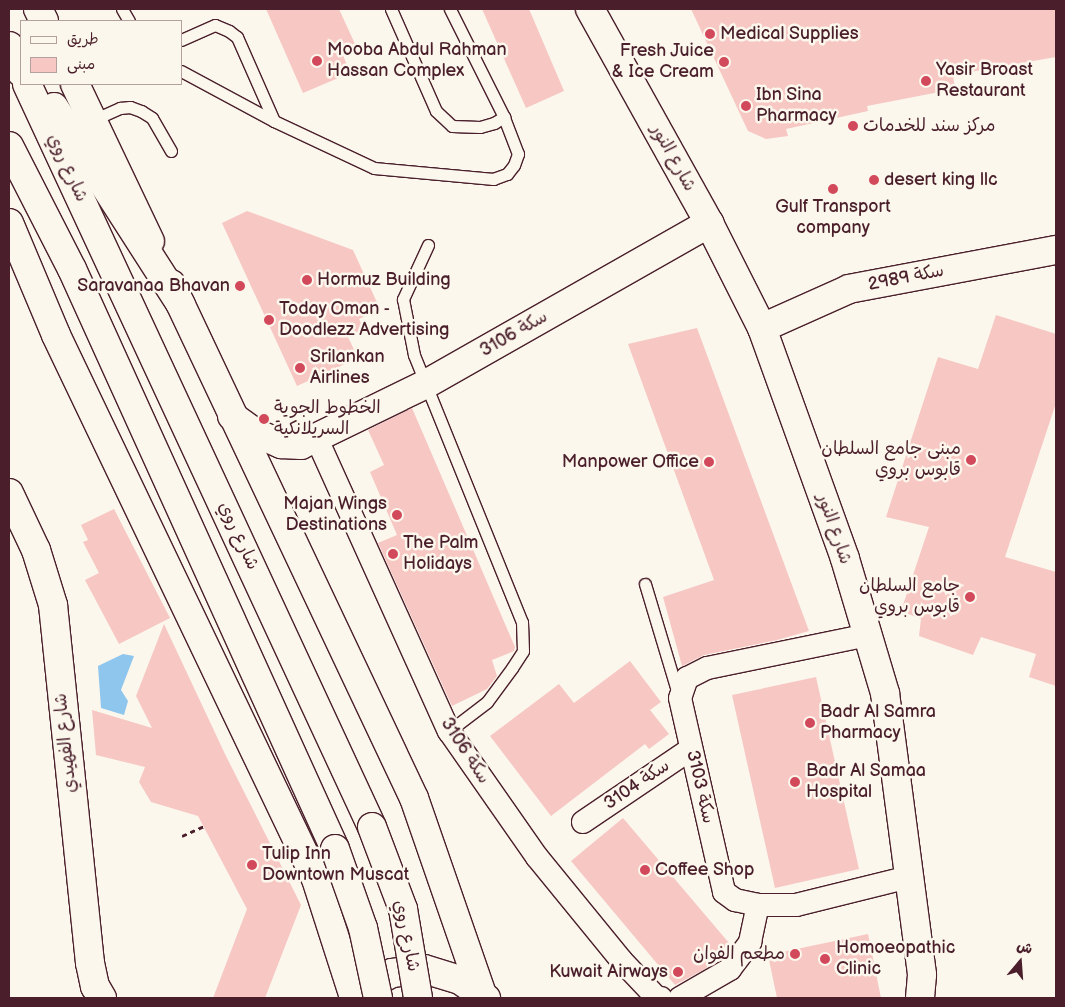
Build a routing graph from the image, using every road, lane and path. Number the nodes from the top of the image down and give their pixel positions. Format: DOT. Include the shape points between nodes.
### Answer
graph roads {
  1 [pos="122,9"];
  2 [pos="391,9"];
  3 [pos="450,9"];
  4 [pos="596,11"];
  5 [pos="128,20"];
  6 [pos="9,36"];
  7 [pos="182,40"];
  8 [pos="9,46"];
  9 [pos="20,54"];
  10 [pos="20,70"];
  11 [pos="182,72"];
  12 [pos="27,85"];
  13 [pos="40,85"];
  14 [pos="76,85"];
  15 [pos="504,117"];
  16 [pos="93,120"];
  17 [pos="274,121"];
  18 [pos="9,146"];
  19 [pos="171,151"];
  20 [pos="9,223"];
  21 [pos="709,223"];
  22 [pos="428,245"];
  23 [pos="1056,250"];
  24 [pos="181,305"];
  25 [pos="762,328"];
  26 [pos="426,384"];
  27 [pos="232,416"];
  28 [pos="316,437"];
  29 [pos="9,493"];
  30 [pos="645,584"];
  31 [pos="868,635"];
  32 [pos="680,698"];
  33 [pos="449,731"];
  34 [pos="691,749"];
  35 [pos="583,822"];
  36 [pos="204,826"];
  37 [pos="182,836"];
  38 [pos="909,877"];
  39 [pos="758,905"];
  40 [pos="921,986"];
  41 [pos="96,994"];
  42 [pos="484,996"];
  43 [pos="360,997"];
  44 [pos="418,998"];
  45 [pos="661,998"];
  46 [pos="680,998"];
  47 [pos="937,998"];
  1 -- 5 [label="lane"];
  2 -- 15 [label="lane" via="436,111 452,126 480,127"];
  3 -- 15 [label="lane"];
  4 -- 21 [label="main road, شارع النور"];
  6 -- 9 [label="main road"];
  7 -- 17 [label="lane" via="216,26 237,37"];
  8 -- 10 [label="main road"];
  11 -- 17 [label="lane"];
  12 -- 44 [label="main road, شارع روي, bridge" via="372,827 403,909"];
  13 -- 24 [label="main road"];
  14 -- 16 [label="main road"];
  15 -- 17 [label="lane" via="518,154 507,174 493,179 374,168"];
  16 -- 19 [label="lane" via="120,108 141,111 152,118"];
  16 -- 24 [label="main road"];
  18 -- 43 [label="main road, bridge" via="72,269 335,849 363,928"];
  20 -- 43 [label="main road" via="56,335 316,879"];
  21 -- 25 [label="main road, شارع النور"];
  21 -- 26 [label="main road, سكة 3106"];
  22 -- 26 [label="lane" via="402,299 414,355"];
  23 -- 25 [label="main road, سكة 2989" via="849,289"];
  24 -- 27 [label="main road"];
  25 -- 31 [label="main road, شارع النور" via="845,559"];
  26 -- 28 [label="main road, سكة 3106"];
  26 -- 33 [label="lane" via="522,622 523,651 512,668 487,702"];
  27 -- 28 [label="main road, سكة 3106" via="254,432 281,444 301,445"];
  27 -- 42 [label="main road" via="414,798"];
  28 -- 33 [label="street, سكة 3106"];
  29 -- 41 [label="main road, شارع الفهيدي" via="36,550 53,605 82,891"];
  30 -- 32 [label="lane"];
  31 -- 32 [label="street" via="707,668 687,678"];
  31 -- 38 [label="main road, شارع النور" via="885,693"];
  32 -- 34 [label="street, سكة 3103"];
  33 -- 45 [label="street, سكة 3106" via="537,857 621,960 656,997"];
  34 -- 35 [label="street, سكة 3104"];
  34 -- 39 [label="street, سكة 3103" via="724,892 735,900"];
  36 -- 37 [label="path"];
  38 -- 39 [label="street, سكة 3103" via="796,904"];
  38 -- 40 [label="main road, شارع النور"];
  39 -- 46 [label="street" via="750,942 730,969"];
  40 -- 47 [label="main road, شارع النور"];
  42 -- 43 [label="main road" via="460,980 424,969 392,973"];
}
